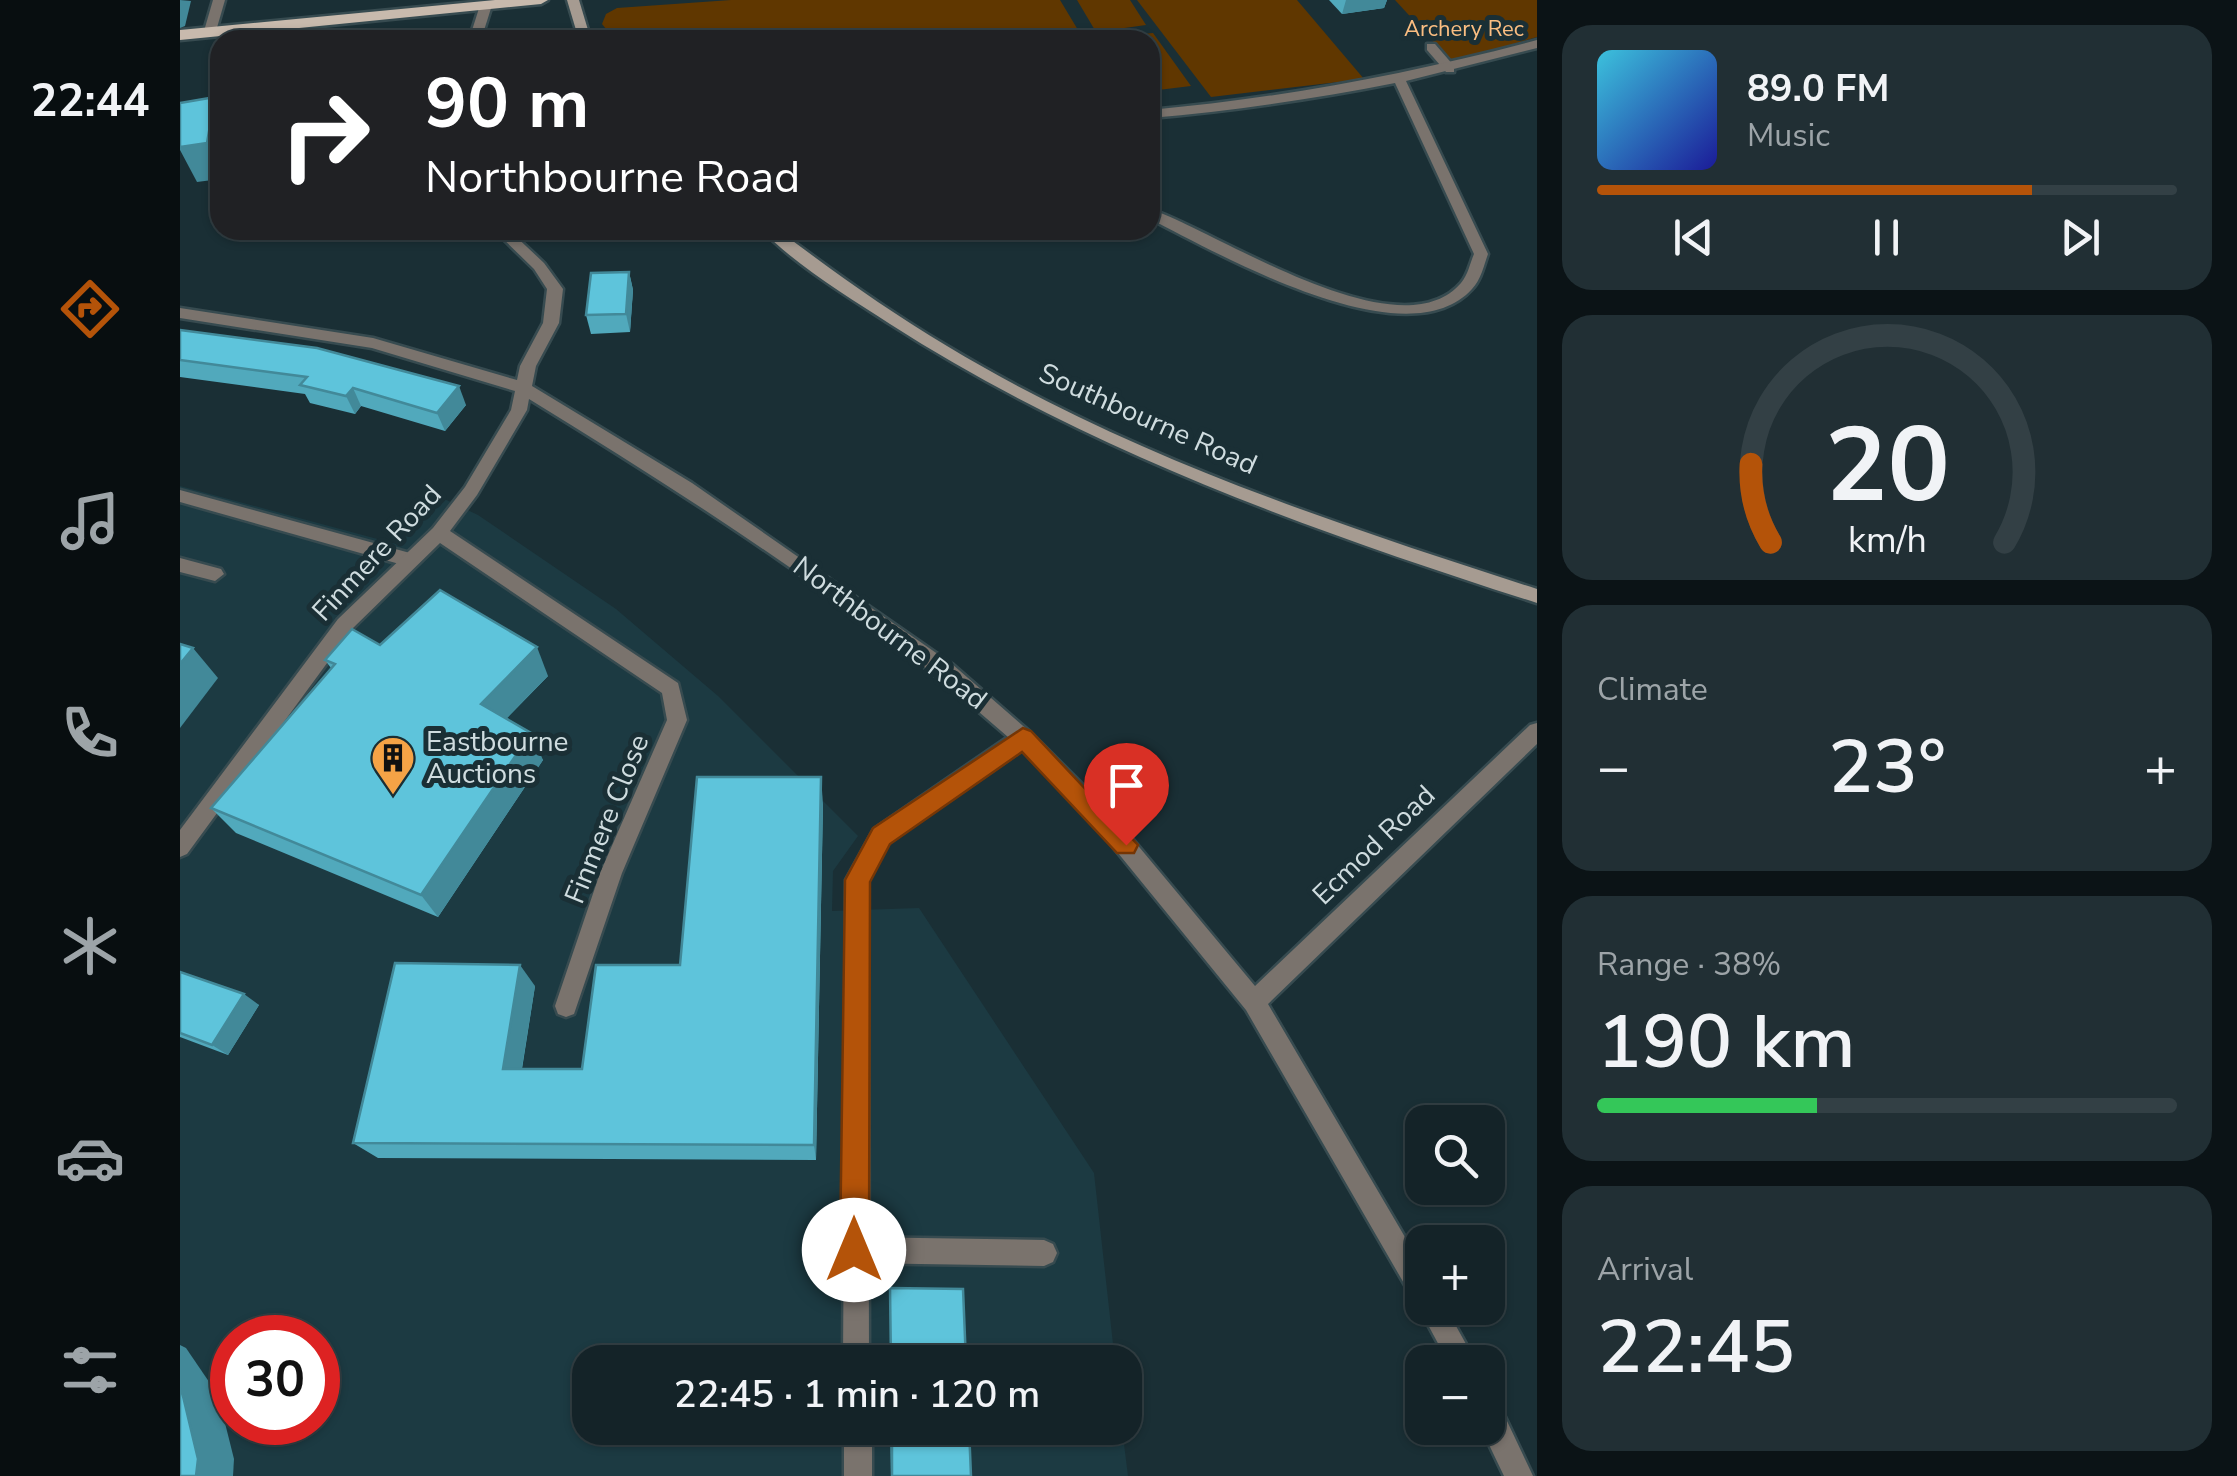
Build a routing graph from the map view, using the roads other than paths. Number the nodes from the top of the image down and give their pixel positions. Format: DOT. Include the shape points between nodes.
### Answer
graph roads {
  1 [pos="219,0"];
  2 [pos="541,0"];
  3 [pos="573,0"];
  4 [pos="446,4"];
  5 [pos="486,5"];
  6 [pos="210,30"];
  7 [pos="271,30"];
  8 [pos="478,30"];
  9 [pos="582,30"];
  10 [pos="210,31"];
  11 [pos="180,34"];
  12 [pos="1537,44"];
  13 [pos="1430,47"];
  14 [pos="1450,69"];
  15 [pos="1400,81"];
  16 [pos="1160,113"];
  17 [pos="1160,218"];
  18 [pos="512,240"];
  19 [pos="783,240"];
  20 [pos="180,313"];
  21 [pos="524,388"];
  22 [pos="180,496"];
  23 [pos="440,532"];
  24 [pos="410,560"];
  25 [pos="180,565"];
  26 [pos="215,574"];
  27 [pos="1537,596"];
  28 [pos="1537,731"];
  29 [pos="1023,738"];
  30 [pos="180,847"];
  31 [pos="1254,1002"];
  32 [pos="566,1006"];
  33 [pos="854,1250"];
  34 [pos="1044,1253"];
  35 [pos="1405,1261"];
  36 [pos="856,1345"];
  37 [pos="858,1445"];
  38 [pos="1503,1445"];
  39 [pos="858,1476"];
  40 [pos="1518,1476"];
  1 -- 6 [label="street"];
  2 -- 5 [label="main road"];
  3 -- 9 [label="street"];
  4 -- 5 [label="main road"];
  4 -- 7 [label="main road"];
  5 -- 8 [label="street"];
  10 -- 11 [label="main road"];
  12 -- 14 [label="street"];
  13 -- 14 [label="street"];
  14 -- 15 [label="street"];
  15 -- 16 [label="street"];
  15 -- 17 [label="street" via="1482,254 1467,287 1447,301 1410,310 1362,306"];
  18 -- 21 [label="street, Finmere Road" via="556,290 551,324"];
  19 -- 27 [label="street, Southbourne Road" via="890,318 1025,396 1182,468 1382,547"];
  20 -- 21 [label="street, Northbourne Road" via="373,343"];
  21 -- 23 [label="street, Finmere Road" via="519,410"];
  21 -- 29 [label="street, Northbourne Road" via="828,583"];
  22 -- 24 [label="street"];
  23 -- 24 [label="street, Finmere Road"];
  23 -- 32 [label="street, Finmere Close" via="671,689 677,720 611,872"];
  24 -- 30 [label="street, Finmere Road" via="345,624"];
  25 -- 26 [label="street"];
  28 -- 31 [label="street, Ecmod Road"];
  29 -- 31 [label="street, Northbourne Road" via="1114,832"];
  29 -- 33 [label="street" via="882,836 857,880"];
  31 -- 35 [label="street, Northbourne Road"];
  33 -- 34 [label="street"];
  33 -- 36 [label="street"];
  37 -- 39 [label="street"];
  38 -- 40 [label="street"];
}
